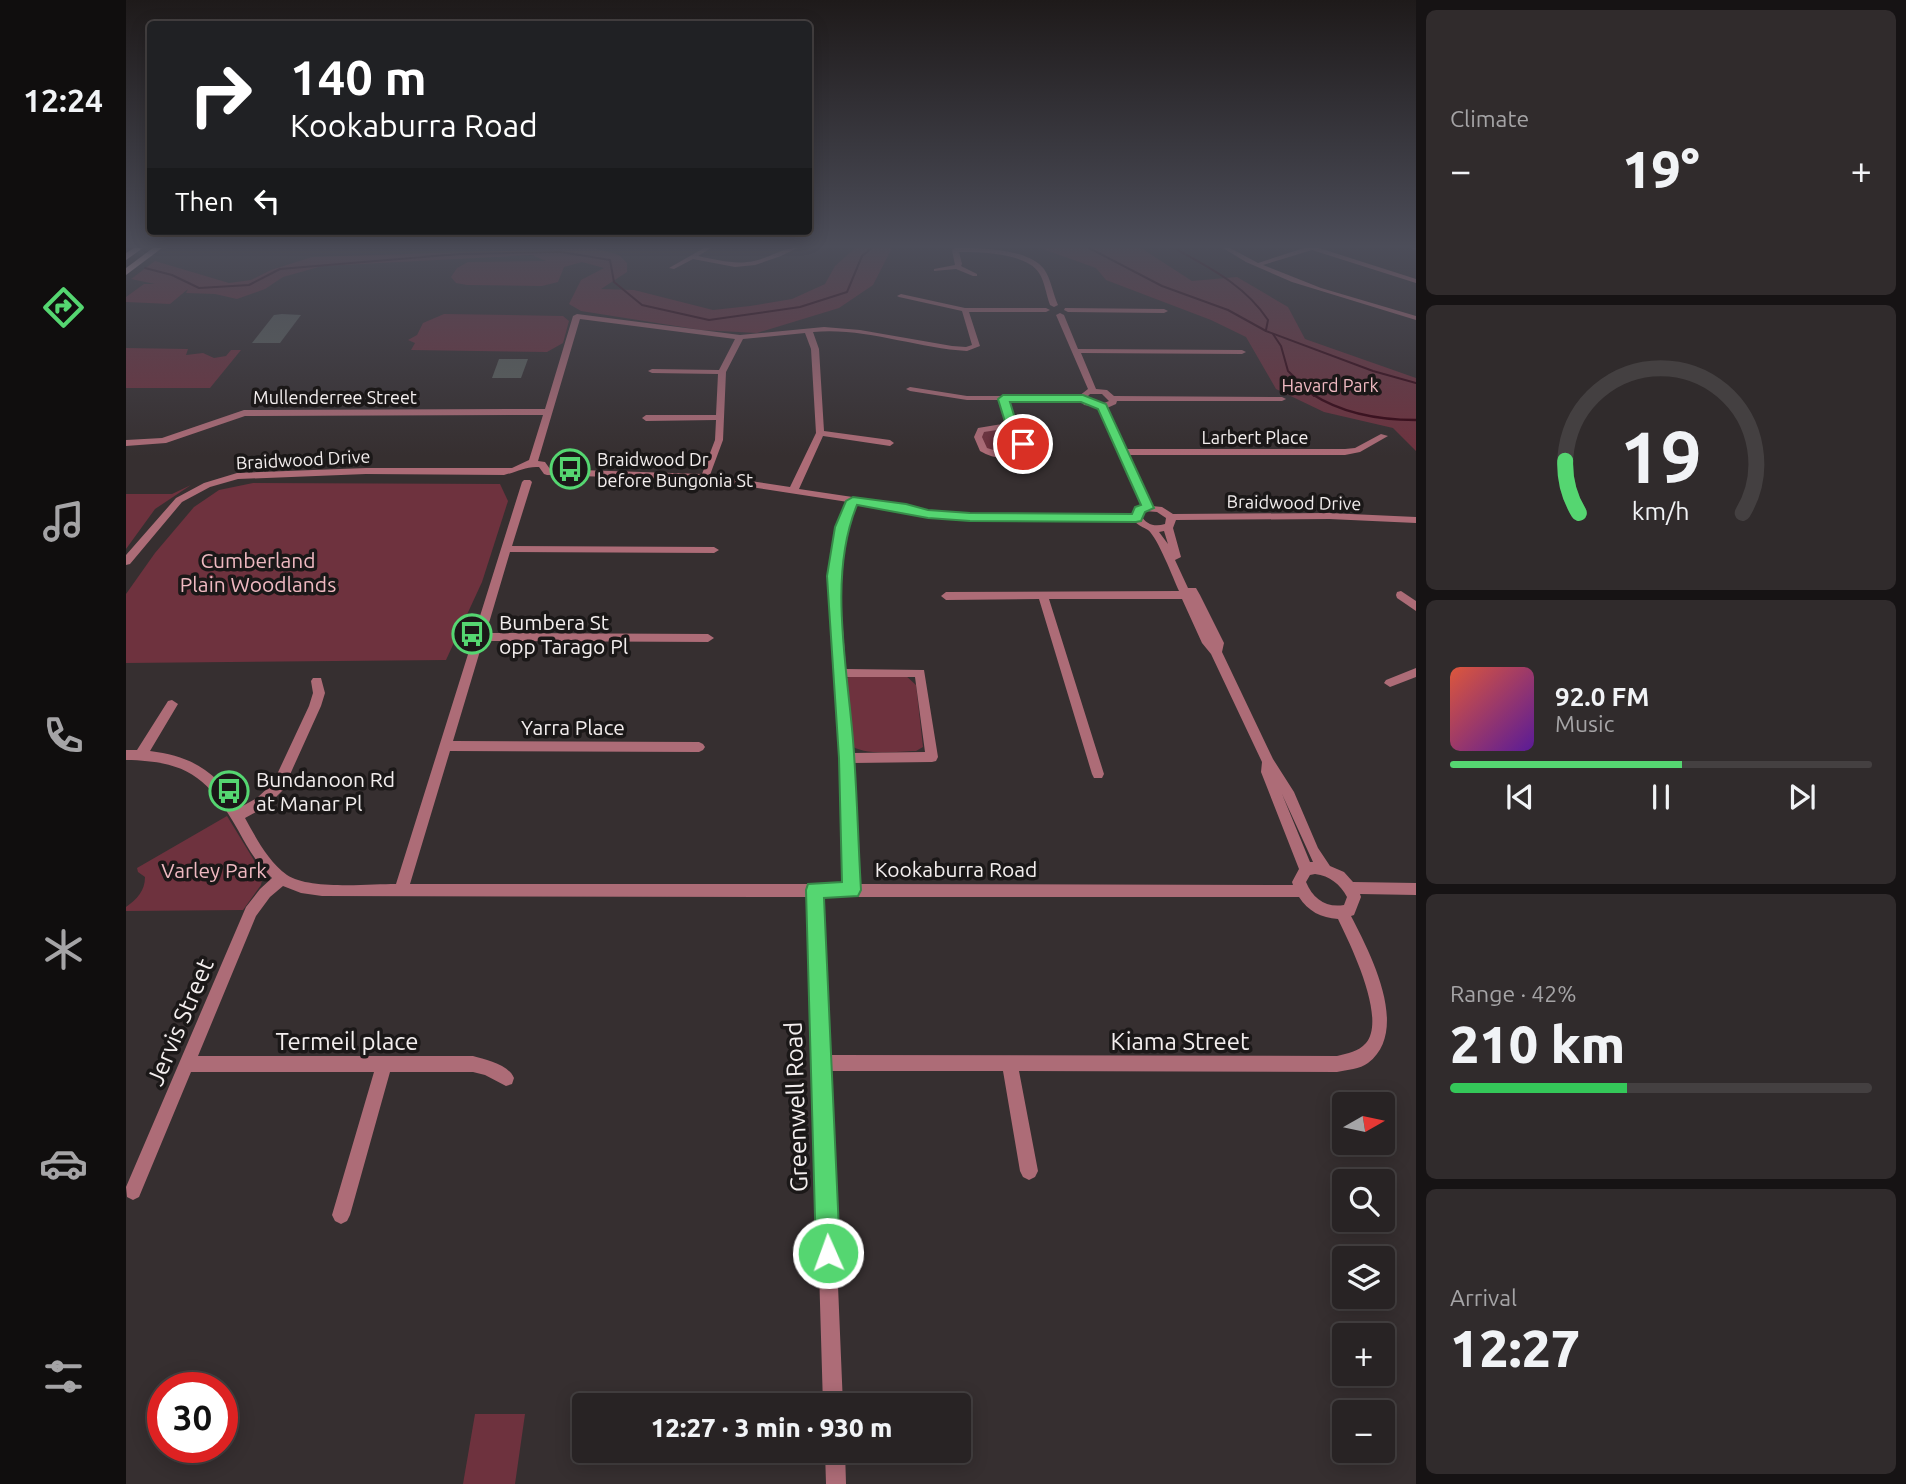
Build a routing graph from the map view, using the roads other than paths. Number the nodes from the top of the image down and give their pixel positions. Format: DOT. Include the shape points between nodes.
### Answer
graph roads {
  1 [pos="577,317"];
  2 [pos="587,317"];
  3 [pos="967,317"];
  4 [pos="1066,317"];
  5 [pos="808,330"];
  6 [pos="740,337"];
  7 [pos="1077,351"];
  8 [pos="1242,352"];
  9 [pos="652,371"];
  10 [pos="722,372"];
  11 [pos="910,389"];
  12 [pos="1093,391"];
  13 [pos="1083,398"];
  14 [pos="1112,398"];
  15 [pos="1282,398"];
  16 [pos="1003,399"];
  17 [pos="1102,406"];
  18 [pos="549,412"];
  19 [pos="721,417"];
  20 [pos="646,418"];
  21 [pos="1012,425"];
  22 [pos="820,433"];
  23 [pos="1384,436"];
  24 [pos="126,443"];
  25 [pos="890,443"];
  26 [pos="1123,452"];
  27 [pos="533,462"];
  28 [pos="515,470"];
  29 [pos="547,472"];
  30 [pos="705,477"];
  31 [pos="527,482"];
  32 [pos="793,491"];
  33 [pos="853,501"];
  34 [pos="1148,508"];
  35 [pos="1136,518"];
  36 [pos="1416,520"];
  37 [pos="1169,523"];
  38 [pos="1152,528"];
  39 [pos="507,549"];
  40 [pos="714,550"];
  41 [pos="126,562"];
  42 [pos="1190,595"];
  43 [pos="1401,595"];
  44 [pos="946,596"];
  45 [pos="1043,596"];
  46 [pos="1416,607"];
  47 [pos="480,636"];
  48 [pos="708,638"];
  49 [pos="1416,672"];
  50 [pos="841,673"];
  51 [pos="317,681"];
  52 [pos="1390,684"];
  53 [pos="172,704"];
  54 [pos="446,746"];
  55 [pos="699,747"];
  56 [pos="126,755"];
  57 [pos="141,755"];
  58 [pos="847,758"];
  59 [pos="1268,762"];
  60 [pos="1098,774"];
  61 [pos="237,816"];
  62 [pos="1306,869"];
  63 [pos="1325,869"];
  64 [pos="282,878"];
  65 [pos="1351,888"];
  66 [pos="1416,889"];
  67 [pos="401,890"];
  68 [pos="815,890"];
  69 [pos="852,890"];
  70 [pos="1301,891"];
  71 [pos="1342,913"];
  72 [pos="822,1063"];
  73 [pos="1009,1063"];
  74 [pos="384,1064"];
  75 [pos="186,1065"];
  76 [pos="506,1078"];
  77 [pos="1030,1171"];
  78 [pos="133,1191"];
  79 [pos="341,1215"];
  80 [pos="833,1393"];
  81 [pos="835,1463"];
  82 [pos="836,1484"];
  1 -- 18 [label="street"];
  2 -- 6 [label="street"];
  3 -- 5 [label="street" via="976,346 967,349 841,330"];
  4 -- 7 [label="street"];
  5 -- 6 [label="street"];
  5 -- 22 [label="street" via="815,349"];
  6 -- 10 [label="street"];
  7 -- 8 [label="street"];
  7 -- 12 [label="street"];
  9 -- 10 [label="street"];
  10 -- 19 [label="street"];
  11 -- 16 [label="street"];
  12 -- 13 [label="street" via="1084,393"];
  12 -- 14 [label="street"];
  13 -- 16 [label="street"];
  13 -- 17 [label="street"];
  14 -- 15 [label="street"];
  14 -- 17 [label="street" via="1111,404"];
  16 -- 21 [label="street"];
  17 -- 26 [label="street"];
  18 -- 24 [label="street, Mullenderree Street" via="244,413 163,441"];
  18 -- 27 [label="street"];
  19 -- 20 [label="street"];
  19 -- 30 [label="street" via="719,440"];
  21 -- 21 [label="street" via="1023,450 1002,456 983,449 978,437 981,430"];
  22 -- 25 [label="street"];
  22 -- 32 [label="street"];
  23 -- 26 [label="street, Larbert Place" via="1345,452"];
  26 -- 34 [label="street"];
  27 -- 28 [label="street"];
  27 -- 29 [label="street" via="542,464"];
  28 -- 31 [label="street" via="516,478"];
  28 -- 41 [label="street, Braidwood Drive" via="230,477 173,505"];
  29 -- 30 [label="street"];
  29 -- 31 [label="street"];
  30 -- 32 [label="street"];
  31 -- 39 [label="street"];
  32 -- 33 [label="street"];
  33 -- 35 [label="street" via="970,517"];
  33 -- 50 [label="street" via="842,527 834,576"];
  34 -- 35 [label="street" via="1139,510"];
  34 -- 37 [label="street" via="1164,511"];
  35 -- 38 [label="street"];
  36 -- 37 [label="street, Braidwood Drive" via="1336,516"];
  37 -- 38 [label="street"];
  37 -- 42 [label="street"];
  38 -- 42 [label="street"];
  39 -- 40 [label="street"];
  39 -- 47 [label="street"];
  42 -- 45 [label="street"];
  42 -- 59 [label="street" via="1208,643"];
  43 -- 46 [label="street"];
  44 -- 45 [label="street"];
  45 -- 60 [label="street"];
  47 -- 48 [label="street"];
  47 -- 54 [label="street"];
  49 -- 52 [label="street"];
  50 -- 58 [label="street"];
  50 -- 58 [label="street" via="920,673 932,757"];
  51 -- 61 [label="street" via="315,706 281,781 268,797"];
  53 -- 57 [label="street"];
  54 -- 55 [label="street, Yarra Place"];
  54 -- 67 [label="street"];
  56 -- 57 [label="street"];
  57 -- 61 [label="street" via="198,771 218,788"];
  58 -- 69 [label="street"];
  59 -- 62 [label="street" via="1267,772"];
  59 -- 63 [label="street" via="1288,792 1312,851"];
  61 -- 64 [label="street"];
  62 -- 63 [label="street"];
  62 -- 70 [label="street" via="1299,882"];
  63 -- 65 [label="street"];
  64 -- 67 [label="street, Kookaburra Road" via="322,890"];
  64 -- 75 [label="street, Jervis Street" via="251,912"];
  65 -- 66 [label="street"];
  65 -- 71 [label="street" via="1353,904"];
  67 -- 68 [label="street, Kookaburra Road"];
  68 -- 69 [label="street, Kookaburra Road"];
  68 -- 72 [label="street, Greenwell Road"];
  69 -- 70 [label="street, Kookaburra Road"];
  70 -- 71 [label="street" via="1324,911"];
  71 -- 73 [label="street, Kiama Street" via="1391,1016 1390,1039 1375,1057 1349,1064"];
  72 -- 73 [label="street, Kiama Street"];
  72 -- 80 [label="street, Greenwell Road"];
  73 -- 77 [label="street"];
  74 -- 75 [label="street, Termeil place"];
  74 -- 76 [label="street, Termeil place" via="473,1064"];
  74 -- 79 [label="street"];
  75 -- 78 [label="street, Jervis Street"];
  81 -- 82 [label="street"];
}
